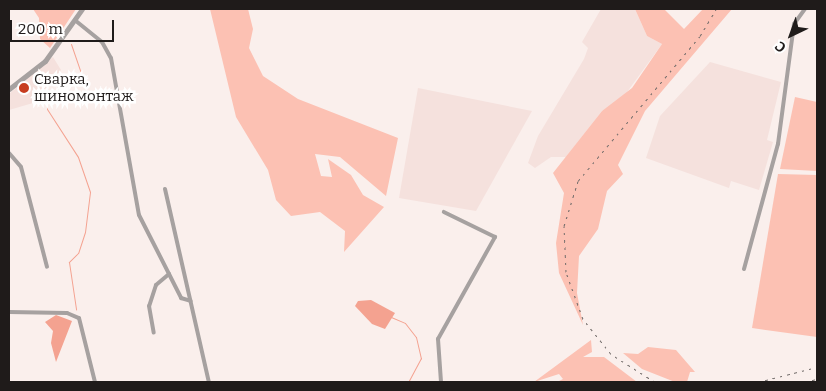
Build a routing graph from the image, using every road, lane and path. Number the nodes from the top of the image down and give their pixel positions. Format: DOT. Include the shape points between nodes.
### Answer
graph roads {
  1 [pos="82,9"];
  2 [pos="805,9"];
  3 [pos="76,21"];
  4 [pos="9,89"];
  5 [pos="9,153"];
  6 [pos="165,188"];
  7 [pos="444,212"];
  8 [pos="47,267"];
  9 [pos="744,268"];
  10 [pos="169,274"];
  11 [pos="191,301"];
  12 [pos="9,312"];
  13 [pos="154,333"];
  14 [pos="96,382"];
  15 [pos="209,382"];
  16 [pos="441,382"];
  1 -- 3 [label="street"];
  2 -- 9 [label="street" via="794,24 778,144"];
  3 -- 4 [label="street" via="34,72"];
  3 -- 10 [label="street" via="102,42 112,58 139,215"];
  5 -- 8 [label="street" via="21,167"];
  6 -- 11 [label="street"];
  7 -- 16 [label="street" via="496,237 438,340"];
  10 -- 11 [label="street" via="181,298"];
  10 -- 13 [label="street" via="156,285 149,306"];
  11 -- 15 [label="street"];
  12 -- 14 [label="street" via="67,313 79,318"];
}
